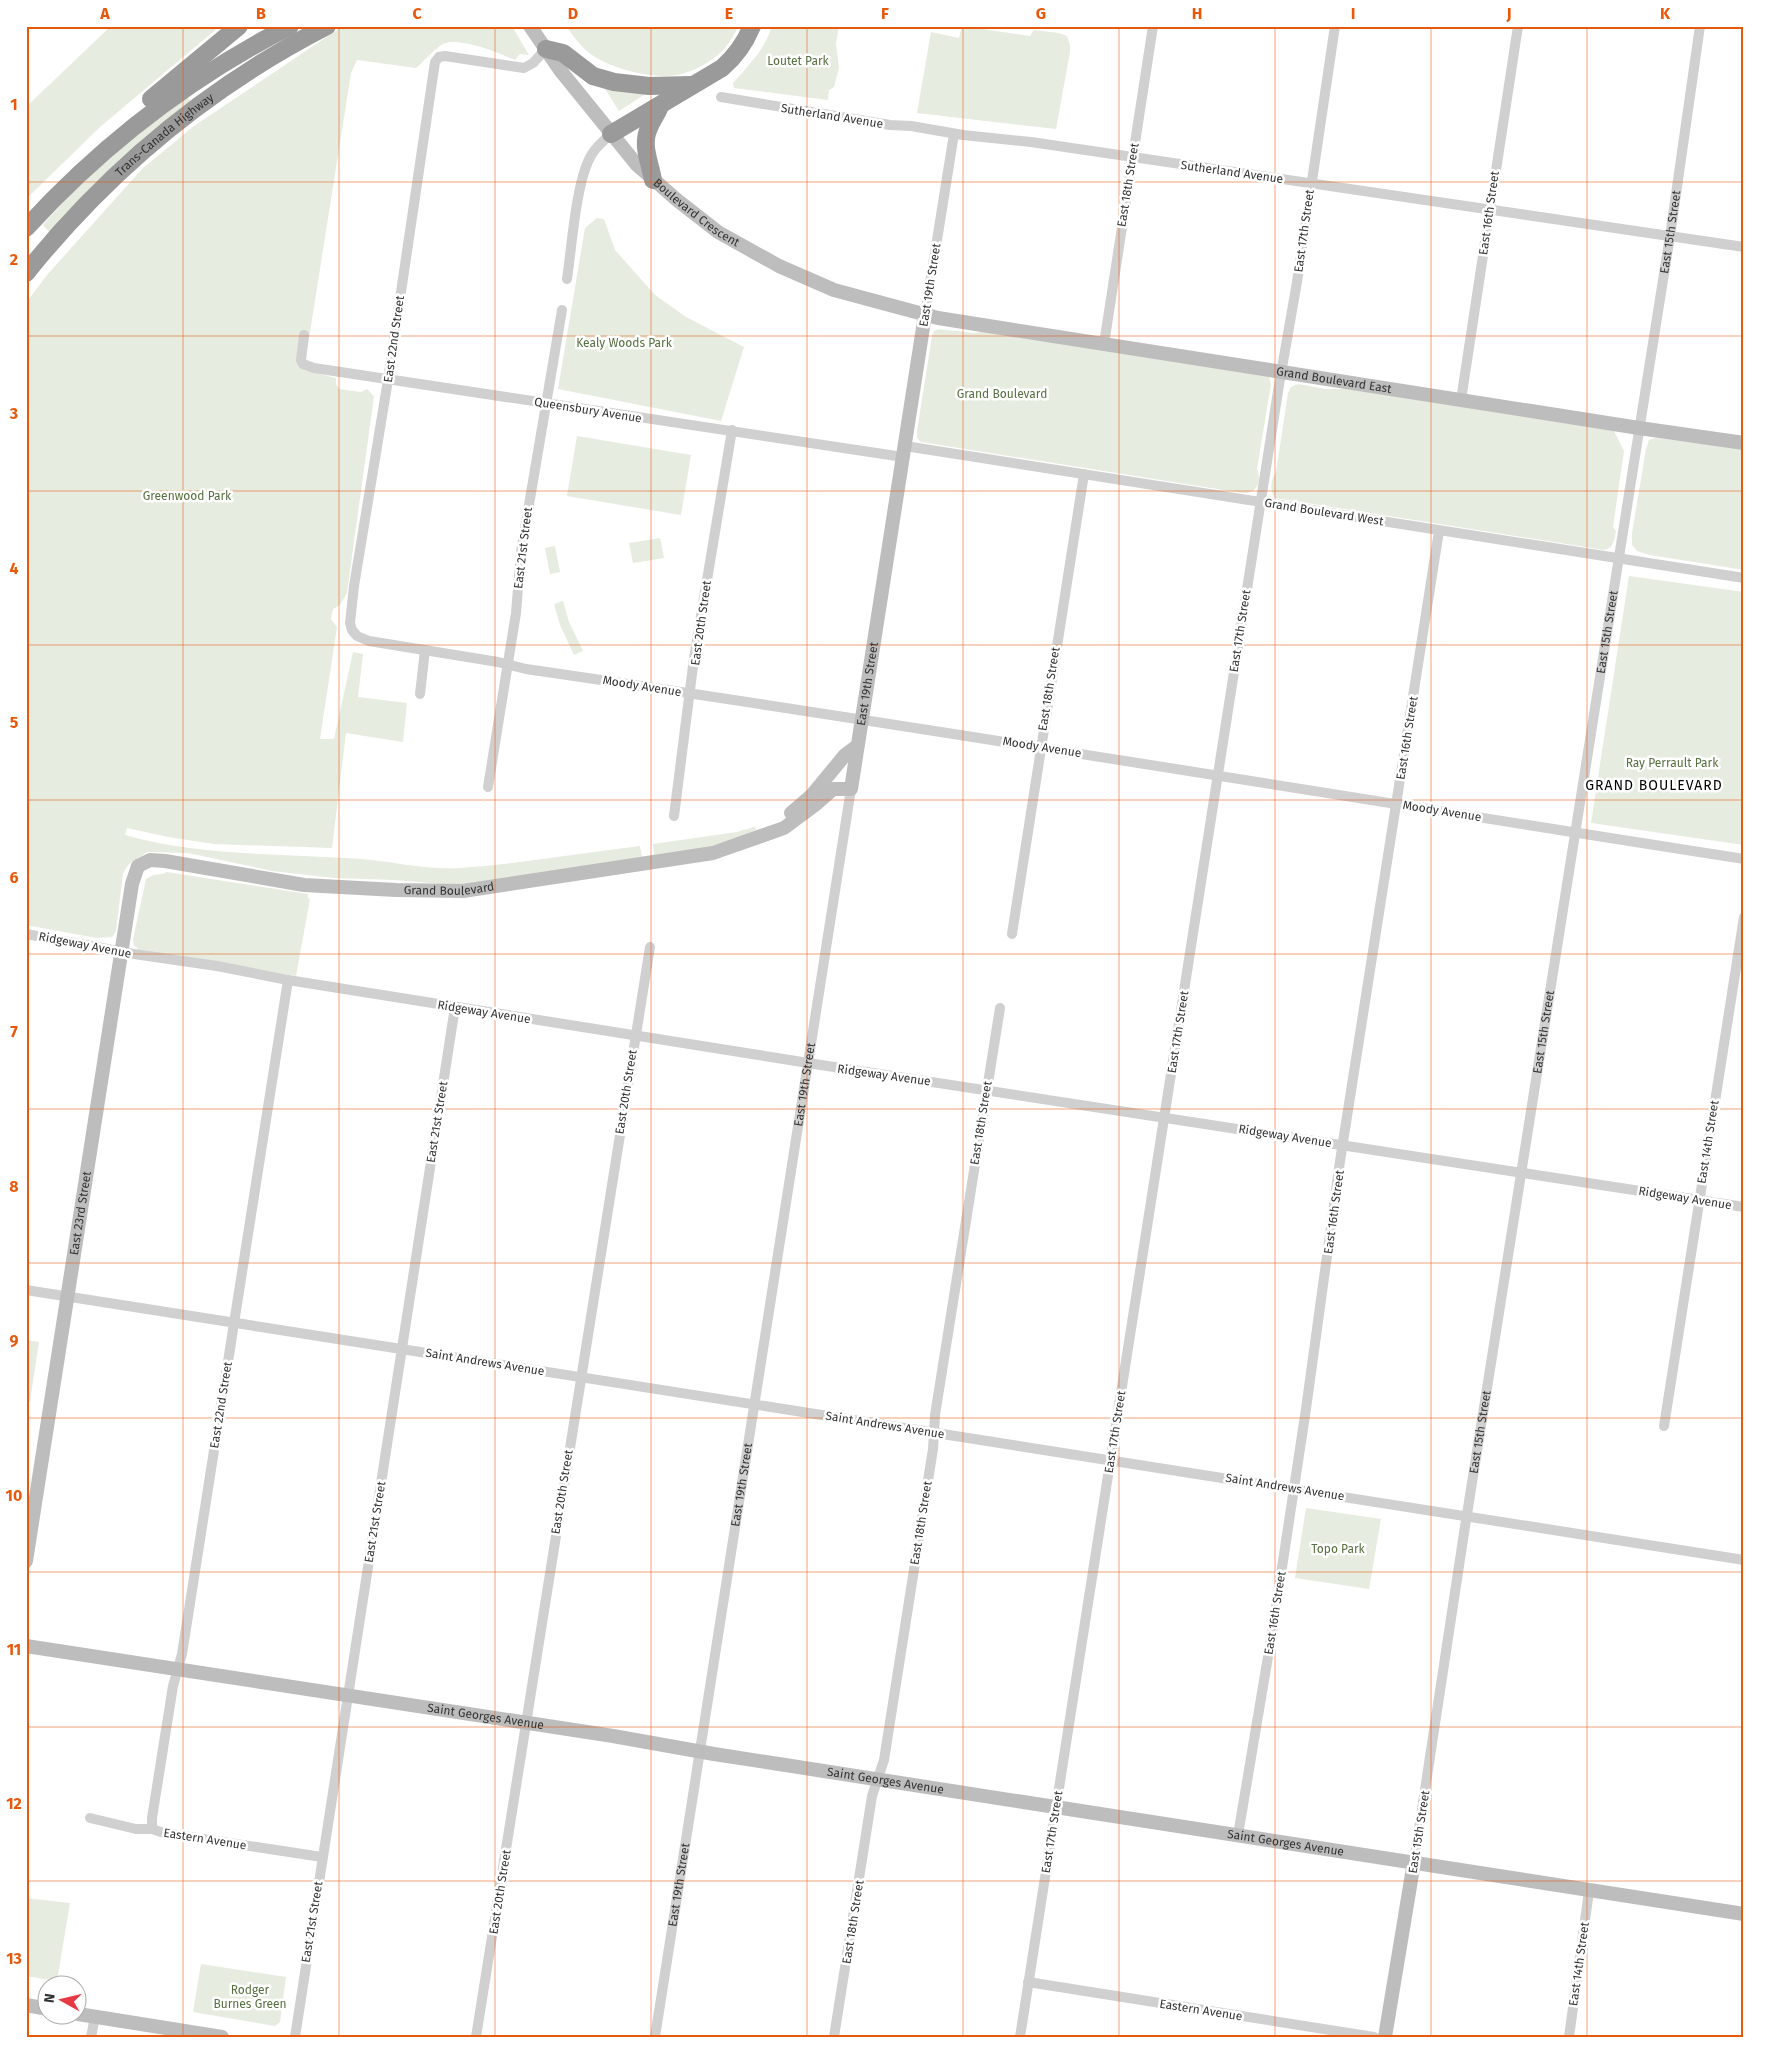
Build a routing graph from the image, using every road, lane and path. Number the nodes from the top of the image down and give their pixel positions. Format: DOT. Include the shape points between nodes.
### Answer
graph roads {
  1 [pos="239,26"];
  2 [pos="290,26"];
  3 [pos="327,26"];
  4 [pos="530,26"];
  5 [pos="752,26"];
  6 [pos="1153,26"];
  7 [pos="1335,26"];
  8 [pos="1518,26"];
  9 [pos="1700,26"];
  10 [pos="546,49"];
  11 [pos="696,85"];
  12 [pos="722,97"];
  13 [pos="660,106"];
  14 [pos="611,134"];
  15 [pos="954,134"];
  16 [pos="1132,158"];
  17 [pos="653,180"];
  18 [pos="1311,183"];
  19 [pos="47,205"];
  20 [pos="1489,210"];
  21 [pos="26,228"];
  22 [pos="1670,236"];
  23 [pos="1744,247"];
  24 [pos="26,274"];
  25 [pos="567,279"];
  26 [pos="562,310"];
  27 [pos="925,315"];
  28 [pos="304,334"];
  29 [pos="1104,344"];
  30 [pos="1281,372"];
  31 [pos="388,380"];
  32 [pos="1461,400"];
  33 [pos="545,404"];
  34 [pos="1639,428"];
  35 [pos="732,430"];
  36 [pos="1744,443"];
  37 [pos="904,451"];
  38 [pos="1084,474"];
  39 [pos="1261,502"];
  40 [pos="1439,531"];
  41 [pos="1618,559"];
  42 [pos="1744,578"];
  43 [pos="350,622"];
  44 [pos="425,650"];
  45 [pos="509,665"];
  46 [pos="420,694"];
  47 [pos="690,694"];
  48 [pos="862,720"];
  49 [pos="857,746"];
  50 [pos="1040,747"];
  51 [pos="1218,776"];
  52 [pos="488,787"];
  53 [pos="851,789"];
  54 [pos="1397,804"];
  55 [pos="674,816"];
  56 [pos="1575,832"];
  57 [pos="758,837"];
  58 [pos="1744,859"];
  59 [pos="138,866"];
  60 [pos="1744,917"];
  61 [pos="26,934"];
  62 [pos="1012,934"];
  63 [pos="650,947"];
  64 [pos="122,952"];
  65 [pos="288,980"];
  66 [pos="455,1007"];
  67 [pos="1000,1008"];
  68 [pos="635,1035"];
  69 [pos="808,1063"];
  70 [pos="986,1090"];
  71 [pos="1164,1117"];
  72 [pos="1343,1145"];
  73 [pos="1521,1173"];
  74 [pos="1699,1200"];
  75 [pos="1744,1207"];
  76 [pos="26,1290"];
  77 [pos="68,1296"];
  78 [pos="234,1323"];
  79 [pos="402,1348"];
  80 [pos="580,1377"];
  81 [pos="754,1404"];
  82 [pos="1664,1426"];
  83 [pos="934,1432"];
  84 [pos="1111,1460"];
  85 [pos="1294,1488"];
  86 [pos="1467,1516"];
  87 [pos="1744,1560"];
  88 [pos="26,1561"];
  89 [pos="26,1646"];
  90 [pos="178,1669"];
  91 [pos="348,1696"];
  92 [pos="526,1723"];
  93 [pos="699,1751"];
  94 [pos="878,1778"];
  95 [pos="1056,1807"];
  96 [pos="90,1818"];
  97 [pos="152,1829"];
  98 [pos="1238,1835"];
  99 [pos="322,1857"];
  100 [pos="1414,1862"];
  101 [pos="1589,1892"];
  102 [pos="1744,1914"];
  103 [pos="1028,1982"];
  104 [pos="88,2016"];
  105 [pos="94,2017"];
  106 [pos="91,2037"];
  107 [pos="222,2037"];
  108 [pos="295,2037"];
  109 [pos="476,2037"];
  110 [pos="655,2037"];
  111 [pos="834,2037"];
  112 [pos="1020,2037"];
  113 [pos="1374,2037"];
  114 [pos="1385,2037"];
  115 [pos="1569,2037"];
  1 -- 19 [label="highway" via="134,114"];
  2 -- 19 [label="highway, Trans-Canada Highway" via="171,98 106,149"];
  3 -- 24 [label="highway, Trans-Canada Highway" via="253,68 163,133 95,195"];
  4 -- 10 [label="street, Boulevard Crescent"];
  5 -- 11 [label="highway" via="736,56"];
  6 -- 16 [label="street, East 18th Street"];
  7 -- 18 [label="street, East 17th Street"];
  8 -- 20 [label="street, East 16th Street"];
  9 -- 22 [label="street, East 15th Street"];
  10 -- 11 [label="highway" via="563,53 593,76 614,82 649,86"];
  10 -- 14 [label="street, Boulevard Crescent"];
  10 -- 31 [label="street, East 22nd Street" via="524,68 445,56 435,62"];
  11 -- 13 [label="highway"];
  12 -- 15 [label="street, Sutherland Avenue"];
  13 -- 14 [label="highway"];
  13 -- 17 [label="highway" via="646,138 646,154"];
  14 -- 17 [label="street, Boulevard Crescent"];
  14 -- 25 [label="street" via="591,155 581,181"];
  15 -- 16 [label="street, Sutherland Avenue"];
  15 -- 27 [label="street, East 19th Street"];
  16 -- 18 [label="street, Sutherland Avenue"];
  16 -- 29 [label="street, East 18th Street"];
  17 -- 27 [label="street, Boulevard Crescent" via="718,232 779,266 834,290"];
  18 -- 20 [label="street, Sutherland Avenue"];
  18 -- 30 [label="street, East 17th Street"];
  19 -- 21 [label="highway, Trans-Canada Highway"];
  20 -- 22 [label="street, Sutherland Avenue"];
  20 -- 32 [label="street, East 16th Street"];
  22 -- 23 [label="street, Sutherland Avenue"];
  22 -- 34 [label="street, East 15th Street"];
  26 -- 33 [label="street, East 21st Street"];
  27 -- 29 [label="street, Grand Boulevard East"];
  27 -- 37 [label="street, East 19th Street"];
  28 -- 31 [label="street, Queensbury Avenue" via="303,364"];
  29 -- 30 [label="street, Grand Boulevard East"];
  30 -- 32 [label="street, Grand Boulevard East"];
  30 -- 39 [label="street, East 17th Street"];
  31 -- 33 [label="street, Queensbury Avenue"];
  31 -- 43 [label="street, East 22nd Street"];
  32 -- 34 [label="street, Grand Boulevard East"];
  33 -- 35 [label="street, Queensbury Avenue"];
  33 -- 45 [label="street, East 21st Street" via="521,552"];
  34 -- 36 [label="street, Grand Boulevard East"];
  34 -- 41 [label="street, East 15th Street"];
  35 -- 37 [label="street, Queensbury Avenue"];
  35 -- 47 [label="street, East 20th Street"];
  37 -- 38 [label="street, Grand Boulevard West"];
  37 -- 48 [label="street, East 19th Street"];
  38 -- 39 [label="street, Grand Boulevard West"];
  38 -- 50 [label="street, East 18th Street"];
  39 -- 40 [label="street, Grand Boulevard West"];
  39 -- 51 [label="street, East 17th Street"];
  40 -- 41 [label="street, Grand Boulevard West"];
  40 -- 54 [label="street, East 16th Street"];
  41 -- 42 [label="street, Grand Boulevard West"];
  41 -- 56 [label="street, East 15th Street"];
  43 -- 44 [label="street, Moody Avenue" via="357,636 369,641"];
  44 -- 45 [label="street, Moody Avenue"];
  44 -- 46 [label="street"];
  45 -- 47 [label="street, Moody Avenue"];
  45 -- 52 [label="street, East 21st Street"];
  47 -- 48 [label="street, Moody Avenue"];
  47 -- 55 [label="street, East 20th Street"];
  48 -- 49 [label="street, East 19th Street"];
  48 -- 50 [label="street, Moody Avenue"];
  49 -- 53 [label="street, East 19th Street"];
  49 -- 57 [label="street, Grand Boulevard" via="845,755 812,795"];
  50 -- 51 [label="street, Moody Avenue"];
  50 -- 62 [label="street, East 18th Street"];
  51 -- 54 [label="street, Moody Avenue"];
  51 -- 71 [label="street, East 17th Street"];
  53 -- 57 [label="street, Grand Boulevard" via="833,789 791,824"];
  53 -- 69 [label="street, East 19th Street"];
  54 -- 56 [label="street, Moody Avenue"];
  54 -- 72 [label="street, East 16th Street"];
  56 -- 58 [label="street, Moody Avenue"];
  56 -- 73 [label="street, East 15th Street"];
  57 -- 59 [label="street, Grand Boulevard" via="689,858 463,891 304,885 166,861 150,860"];
  59 -- 64 [label="street, East 23rd Street" via="132,884"];
  60 -- 74 [label="street, East 14th Street"];
  61 -- 64 [label="street, Ridgeway Avenue"];
  63 -- 68 [label="street, East 20th Street"];
  64 -- 65 [label="street, Ridgeway Avenue"];
  64 -- 77 [label="street, East 23rd Street"];
  65 -- 66 [label="street, Ridgeway Avenue"];
  65 -- 78 [label="street, East 22nd Street"];
  66 -- 68 [label="street, Ridgeway Avenue"];
  66 -- 79 [label="street, East 21st Street"];
  67 -- 70 [label="street, East 18th Street"];
  68 -- 69 [label="street, Ridgeway Avenue"];
  68 -- 80 [label="street, East 20th Street"];
  69 -- 70 [label="street, Ridgeway Avenue"];
  69 -- 81 [label="street, East 19th Street"];
  70 -- 71 [label="street, Ridgeway Avenue"];
  70 -- 83 [label="street, East 18th Street"];
  71 -- 72 [label="street, Ridgeway Avenue"];
  71 -- 84 [label="street, East 17th Street"];
  72 -- 73 [label="street, Ridgeway Avenue"];
  72 -- 85 [label="street, East 16th Street"];
  73 -- 74 [label="street, Ridgeway Avenue"];
  73 -- 86 [label="street, East 15th Street"];
  74 -- 75 [label="street, Ridgeway Avenue"];
  74 -- 82 [label="street, East 14th Street"];
  76 -- 77 [label="street, Saint Andrews Avenue"];
  77 -- 78 [label="street, Saint Andrews Avenue"];
  77 -- 88 [label="street, East 23rd Street"];
  78 -- 79 [label="street, Saint Andrews Avenue"];
  78 -- 90 [label="street, East 22nd Street"];
  79 -- 80 [label="street, Saint Andrews Avenue"];
  79 -- 91 [label="street, East 21st Street"];
  80 -- 81 [label="street, Saint Andrews Avenue"];
  80 -- 92 [label="street, East 20th Street"];
  81 -- 83 [label="street, Saint Andrews Avenue"];
  81 -- 93 [label="street, East 19th Street"];
  83 -- 84 [label="street, Saint Andrews Avenue"];
  83 -- 94 [label="street, East 18th Street" via="884,1760"];
  84 -- 85 [label="street, Saint Andrews Avenue"];
  84 -- 95 [label="street, East 17th Street"];
  85 -- 86 [label="street, Saint Andrews Avenue"];
  85 -- 98 [label="street, East 16th Street"];
  86 -- 87 [label="street, Saint Andrews Avenue"];
  86 -- 100 [label="street, East 15th Street"];
  89 -- 90 [label="street, Saint Georges Avenue"];
  90 -- 91 [label="street, Saint Georges Avenue"];
  90 -- 97 [label="street, East 22nd Street"];
  91 -- 92 [label="street, Saint Georges Avenue"];
  91 -- 99 [label="street, East 21st Street"];
  92 -- 93 [label="street, Saint Georges Avenue"];
  92 -- 109 [label="street, East 20th Street"];
  93 -- 94 [label="street, Saint Georges Avenue"];
  93 -- 110 [label="street, East 19th Street"];
  94 -- 95 [label="street, Saint Georges Avenue"];
  94 -- 111 [label="street, East 18th Street" via="872,1796"];
  95 -- 98 [label="street, Saint Georges Avenue"];
  95 -- 103 [label="street, East 17th Street"];
  96 -- 97 [label="street, Eastern Avenue" via="141,1830"];
  97 -- 99 [label="street, Eastern Avenue"];
  98 -- 100 [label="street, Saint Georges Avenue"];
  99 -- 108 [label="street, East 21st Street"];
  100 -- 101 [label="street, Saint Georges Avenue"];
  100 -- 114 [label="street, East 15th Street"];
  101 -- 102 [label="street, Saint Georges Avenue"];
  101 -- 115 [label="street, East 14th Street"];
  103 -- 112 [label="street, East 17th Street"];
  103 -- 113 [label="street, Eastern Avenue"];
  104 -- 105 [label="street"];
  105 -- 106 [label="street"];
  105 -- 107 [label="street"];
}
